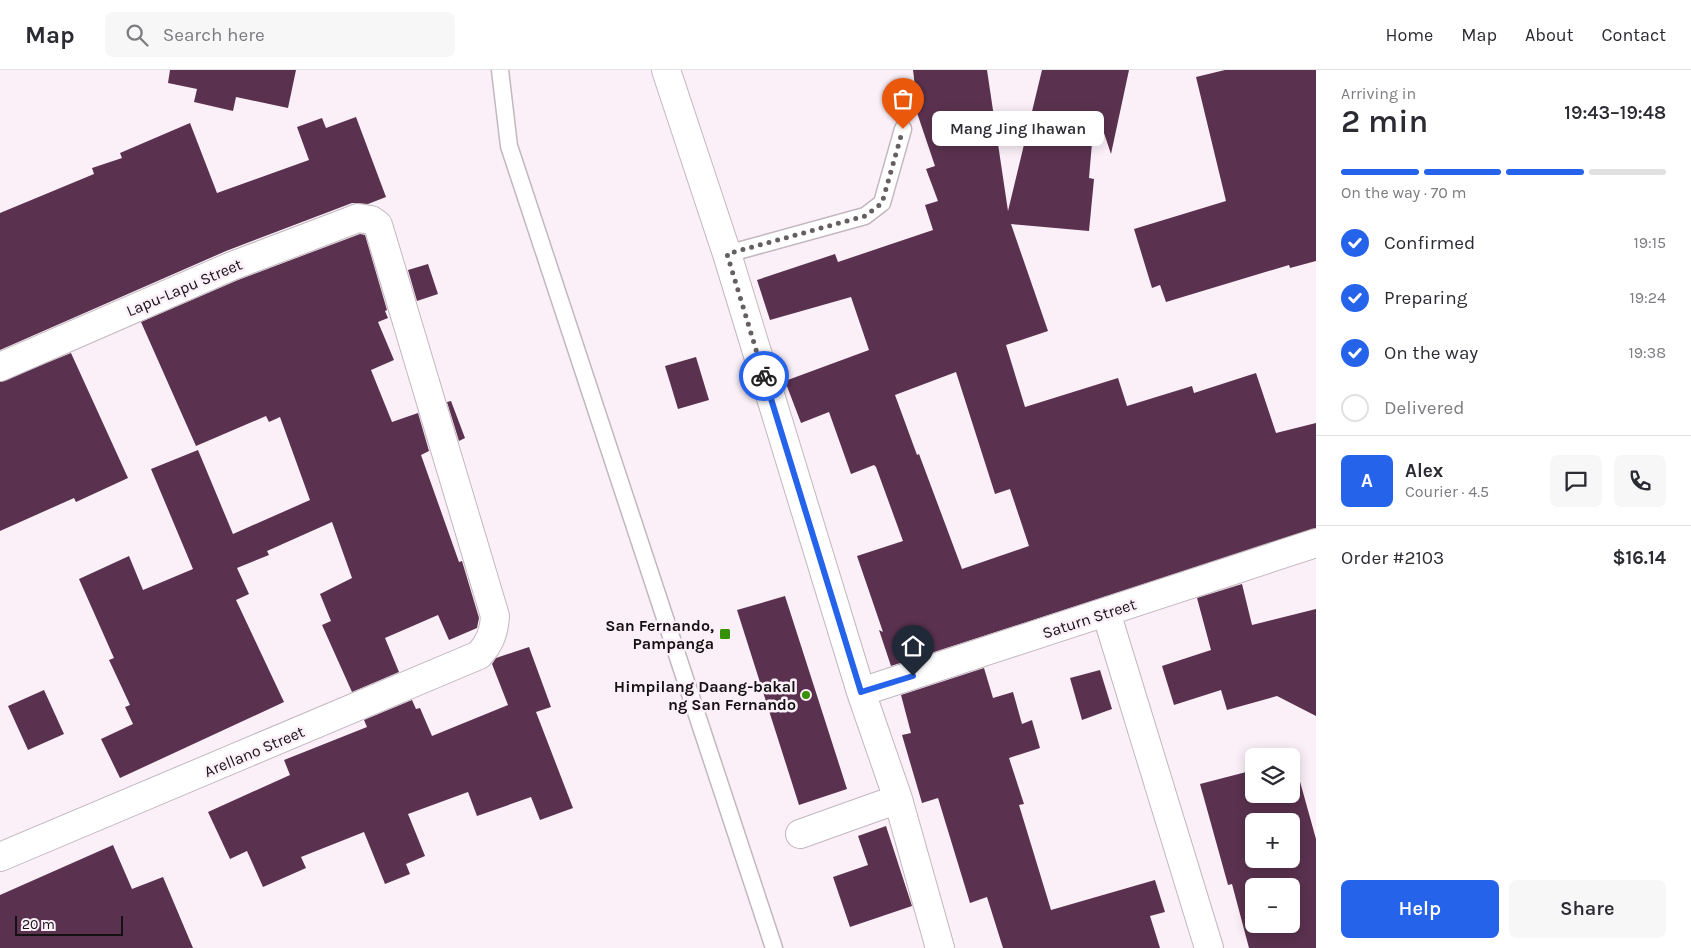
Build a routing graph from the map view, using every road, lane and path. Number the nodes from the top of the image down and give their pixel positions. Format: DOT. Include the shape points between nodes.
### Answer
graph roads {
  1 [pos="500,70"];
  2 [pos="666,70"];
  3 [pos="903,129"];
  4 [pos="727,254"];
  5 [pos="0,367"];
  6 [pos="1316,543"];
  7 [pos="1106,612"];
  8 [pos="494,630"];
  9 [pos="861,692"];
  10 [pos="898,800"];
  11 [pos="800,834"];
  12 [pos="0,857"];
  13 [pos="774,948"];
  14 [pos="940,948"];
  15 [pos="1209,948"];
  1 -- 13 [label="lane" via="509,146"];
  2 -- 4 [label="street"];
  3 -- 4 [label="lane" via="882,203 865,216"];
  4 -- 9 [label="street"];
  5 -- 8 [label="street, Lapu-Lapu Street" via="232,266 358,218 372,220 378,225 492,600"];
  6 -- 7 [label="street, Saturn Street"];
  7 -- 9 [label="street, Saturn Street"];
  7 -- 15 [label="street"];
  8 -- 12 [label="street, Arellano Street" via="479,655"];
  9 -- 10 [label="street"];
  10 -- 11 [label="street"];
  10 -- 14 [label="street"];
}
